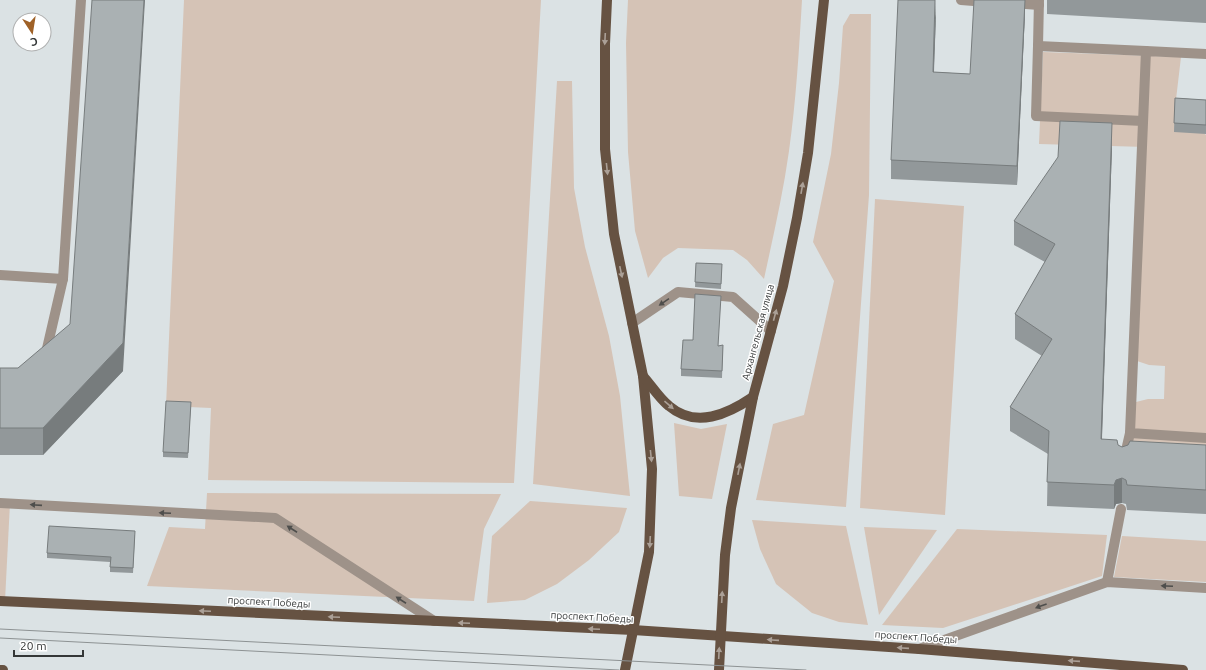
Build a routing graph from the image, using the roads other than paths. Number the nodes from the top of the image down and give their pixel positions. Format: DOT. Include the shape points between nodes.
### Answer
graph roads {
  1 [pos="81,0"];
  2 [pos="607,0"];
  3 [pos="824,0"];
  4 [pos="961,0"];
  5 [pos="1039,2"];
  6 [pos="1038,46"];
  7 [pos="1146,51"];
  8 [pos="1206,54"];
  9 [pos="1143,121"];
  10 [pos="0,275"];
  11 [pos="64,279"];
  12 [pos="632,323"];
  13 [pos="771,331"];
  14 [pos="44,362"];
  15 [pos="643,376"];
  16 [pos="753,398"];
  17 [pos="1130,433"];
  18 [pos="1206,438"];
  19 [pos="1123,465"];
  20 [pos="0,503"];
  21 [pos="1121,509"];
  22 [pos="1107,582"];
  23 [pos="1206,588"];
  24 [pos="0,601"];
  25 [pos="434,622"];
  26 [pos="633,630"];
  27 [pos="720,636"];
  28 [pos="919,649"];
  29 [pos="625,670"];
  30 [pos="719,670"];
  31 [pos="1183,670"];
  1 -- 11 [label="street"];
  2 -- 12 [label="main road, one-way" via="605,149 614,234"];
  13 -- 3 [label="main road, Архангельская улица, one-way" via="793,241 808,153"];
  4 -- 5 [label="street"];
  5 -- 6 [label="street"];
  6 -- 7 [label="street"];
  6 -- 9 [label="street" via="1036,116"];
  7 -- 8 [label="street"];
  7 -- 9 [label="street"];
  9 -- 17 [label="street"];
  10 -- 11 [label="street"];
  11 -- 14 [label="street"];
  13 -- 12 [label="street, one-way" via="733,297 678,292"];
  12 -- 15 [label="main road"];
  13 -- 16 [label="main road, Архангельская улица"];
  15 -- 16 [label="main road, one-way" via="669,406 684,415 700,418 719,416"];
  15 -- 26 [label="main road, one-way" via="652,469 652,503 649,552"];
  27 -- 16 [label="main road, Архангельская улица, one-way" via="730,516"];
  17 -- 18 [label="street"];
  17 -- 19 [label="street"];
  25 -- 20 [label="street, one-way" via="275,518"];
  21 -- 22 [label="street"];
  23 -- 22 [label="street, one-way"];
  22 -- 28 [label="street, one-way"];
  25 -- 24 [label="main road, проспект Победы, one-way"];
  26 -- 25 [label="main road, проспект Победы, one-way"];
  26 -- 27 [label="main road, проспект Победы"];
  26 -- 29 [label="main road"];
  28 -- 27 [label="main road, проспект Победы, one-way"];
  30 -- 27 [label="main road, Архангельская улица, one-way"];
  31 -- 28 [label="main road, проспект Победы, one-way"];
}
